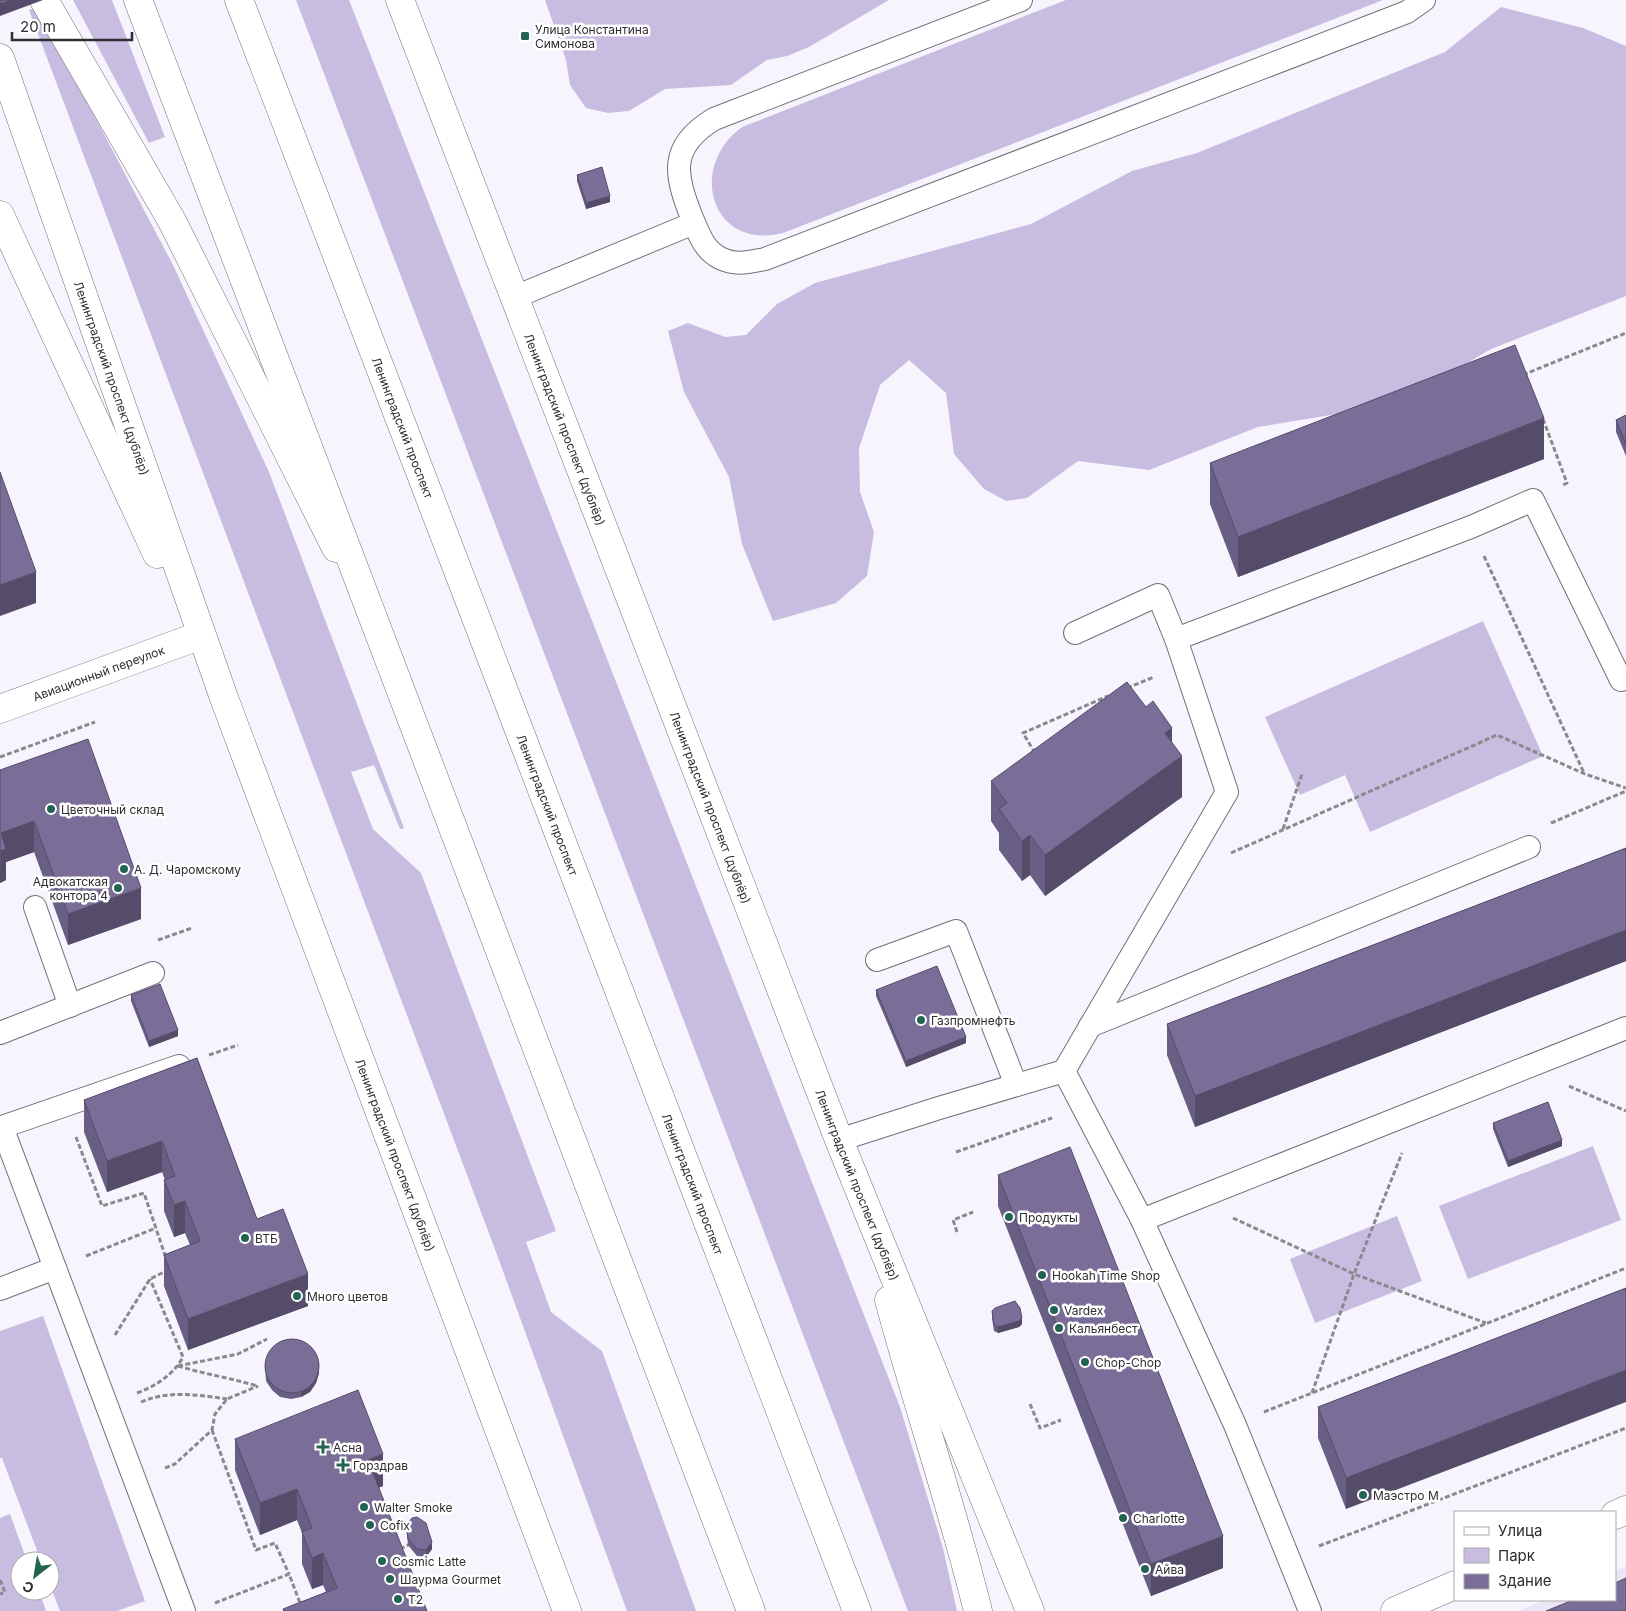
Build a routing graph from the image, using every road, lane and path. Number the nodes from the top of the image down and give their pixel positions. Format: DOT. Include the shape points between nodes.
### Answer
graph roads {
  1 [pos="44,0"];
  2 [pos="138,0"];
  3 [pos="239,0"];
  4 [pos="400,0"];
  5 [pos="1022,0"];
  6 [pos="1424,0"];
  7 [pos="0,58"];
  8 [pos="0,215"];
  9 [pos="694,223"];
  10 [pos="515,297"];
  11 [pos="1626,333"];
  12 [pos="1529,383"];
  13 [pos="1539,410"];
  14 [pos="1533,500"];
  15 [pos="1471,527"];
  16 [pos="377,630"];
  17 [pos="1075,633"];
  18 [pos="196,637"];
  19 [pos="1176,639"];
  20 [pos="1184,664"];
  21 [pos="1621,680"];
  22 [pos="1126,688"];
  23 [pos="1109,696"];
  24 [pos="224,698"];
  25 [pos="0,709"];
  26 [pos="95,722"];
  27 [pos="1036,754"];
  28 [pos="0,756"];
  29 [pos="1302,774"];
  30 [pos="1585,774"];
  31 [pos="1626,789"];
  32 [pos="1282,830"];
  33 [pos="1529,847"];
  34 [pos="1230,853"];
  35 [pos="35,907"];
  36 [pos="877,960"];
  37 [pos="153,973"];
  38 [pos="70,1006"];
  39 [pos="1090,1026"];
  40 [pos="1626,1028"];
  41 [pos="0,1033"];
  42 [pos="238,1045"];
  43 [pos="187,1063"];
  44 [pos="1527,1067"];
  45 [pos="1064,1071"];
  46 [pos="1016,1085"];
  47 [pos="64,1106"];
  48 [pos="1083,1106"];
  49 [pos="1419,1110"];
  50 [pos="1626,1110"];
  51 [pos="1,1128"];
  52 [pos="839,1140"];
  53 [pos="956,1152"];
  54 [pos="856,1178"];
  55 [pos="1194,1200"];
  56 [pos="973,1212"];
  57 [pos="1142,1220"];
  58 [pos="156,1228"];
  59 [pos="958,1232"];
  60 [pos="167,1261"];
  61 [pos="55,1268"];
  62 [pos="1626,1268"];
  63 [pos="170,1270"];
  64 [pos="1354,1274"];
  65 [pos="150,1279"];
  66 [pos="0,1289"];
  67 [pos="1486,1324"];
  68 [pos="267,1339"];
  69 [pos="178,1366"];
  70 [pos="93,1370"];
  71 [pos="1312,1393"];
  72 [pos="227,1399"];
  73 [pos="1030,1404"];
  74 [pos="108,1409"];
  75 [pos="1060,1420"];
  76 [pos="1235,1425"];
  77 [pos="1626,1428"];
  78 [pos="212,1430"];
  79 [pos="135,1481"];
  80 [pos="419,1541"];
  81 [pos="399,1549"];
  82 [pos="1288,1557"];
  83 [pos="289,1574"];
  84 [pos="0,1580"];
  85 [pos="1454,1585"];
  86 [pos="0,1594"];
  87 [pos="210,1604"];
  88 [pos="184,1611"];
  89 [pos="303,1611"];
  90 [pos="567,1611"];
  91 [pos="751,1611"];
  92 [pos="857,1611"];
  93 [pos="978,1611"];
  94 [pos="1030,1611"];
  95 [pos="1310,1611"];
  96 [pos="1395,1611"];
  1 -- 16 [label="main road" via="172,221"];
  2 -- 16 [label="main road"];
  3 -- 92 [label="main road, Ленинградский проспект"];
  4 -- 10 [label="main road, Ленинградский проспект (дублёр)"];
  5 -- 9 [label="lane" via="714,119 696,130 684,145 678,168"];
  6 -- 9 [label="lane" via="1407,12 765,259 739,264 719,258 703,244"];
  7 -- 24 [label="main road, Ленинградский проспект (дублёр)"];
  8 -- 18 [label="main road, Ленинградский проспект (дублёр)"];
  9 -- 10 [label="lane"];
  10 -- 52 [label="main road, Ленинградский проспект (дублёр)"];
  11 -- 12 [label="path" via="1525,374"];
  13 -- 14 [label="path" via="1567,483"];
  14 -- 15 [label="lane"];
  14 -- 21 [label="lane"];
  15 -- 19 [label="lane"];
  15 -- 30 [label="path"];
  16 -- 91 [label="main road"];
  17 -- 19 [label="lane" via="1158,595"];
  18 -- 24 [label="main road, Ленинградский проспект (дублёр)"];
  18 -- 25 [label="main road, Авиационный переулок"];
  19 -- 20 [label="lane"];
  20 -- 22 [label="path"];
  20 -- 39 [label="lane" via="1227,792"];
  23 -- 27 [label="path" via="1022,733"];
  24 -- 90 [label="main road, Ленинградский проспект (дублёр)"];
  26 -- 28 [label="path"];
  29 -- 32 [label="path"];
  30 -- 31 [label="path"];
  30 -- 32 [label="path" via="1497,735"];
  31 -- 33 [label="path" via="1546,825"];
  32 -- 34 [label="path"];
  33 -- 39 [label="lane"];
  35 -- 38 [label="lane"];
  36 -- 46 [label="lane" via="956,931"];
  37 -- 38 [label="lane"];
  38 -- 41 [label="lane"];
  39 -- 45 [label="lane"];
  40 -- 44 [label="lane"];
  42 -- 43 [label="path"];
  43 -- 47 [label="lane"];
  44 -- 49 [label="lane"];
  44 -- 50 [label="path"];
  45 -- 46 [label="lane"];
  45 -- 48 [label="lane"];
  46 -- 52 [label="lane"];
  47 -- 51 [label="lane"];
  47 -- 58 [label="path" via="102,1206 144,1193"];
  48 -- 53 [label="path"];
  48 -- 57 [label="lane"];
  49 -- 55 [label="lane"];
  49 -- 64 [label="path"];
  51 -- 61 [label="lane"];
  52 -- 54 [label="main road, Ленинградский проспект (дублёр)"];
  54 -- 93 [label="main road"];
  54 -- 94 [label="main road, Ленинградский проспект (дублёр)"];
  55 -- 57 [label="lane"];
  55 -- 64 [label="path"];
  56 -- 59 [label="path" via="953,1220"];
  57 -- 76 [label="lane"];
  58 -- 60 [label="path"];
  58 -- 61 [label="path"];
  61 -- 66 [label="lane"];
  61 -- 70 [label="lane"];
  62 -- 67 [label="path"];
  63 -- 65 [label="path"];
  64 -- 67 [label="path"];
  64 -- 71 [label="path"];
  65 -- 69 [label="path" via="183,1357"];
  65 -- 70 [label="path"];
  67 -- 71 [label="path"];
  68 -- 69 [label="path" via="238,1354"];
  69 -- 72 [label="path" via="258,1386"];
  69 -- 74 [label="path" via="155,1386"];
  70 -- 74 [label="lane"];
  71 -- 76 [label="path"];
  72 -- 74 [label="path" via="185,1394 149,1398"];
  72 -- 78 [label="path" via="215,1414"];
  73 -- 75 [label="path" via="1040,1428"];
  74 -- 79 [label="lane"];
  76 -- 82 [label="lane"];
  77 -- 82 [label="path"];
  78 -- 79 [label="path" via="176,1464"];
  78 -- 83 [label="path" via="256,1550 275,1543"];
  79 -- 88 [label="lane"];
  80 -- 81 [label="path"];
  82 -- 95 [label="lane"];
  83 -- 87 [label="path"];
  83 -- 89 [label="path"];
  84 -- 86 [label="path" via="5,1592"];
  85 -- 96 [label="main road"];
}
